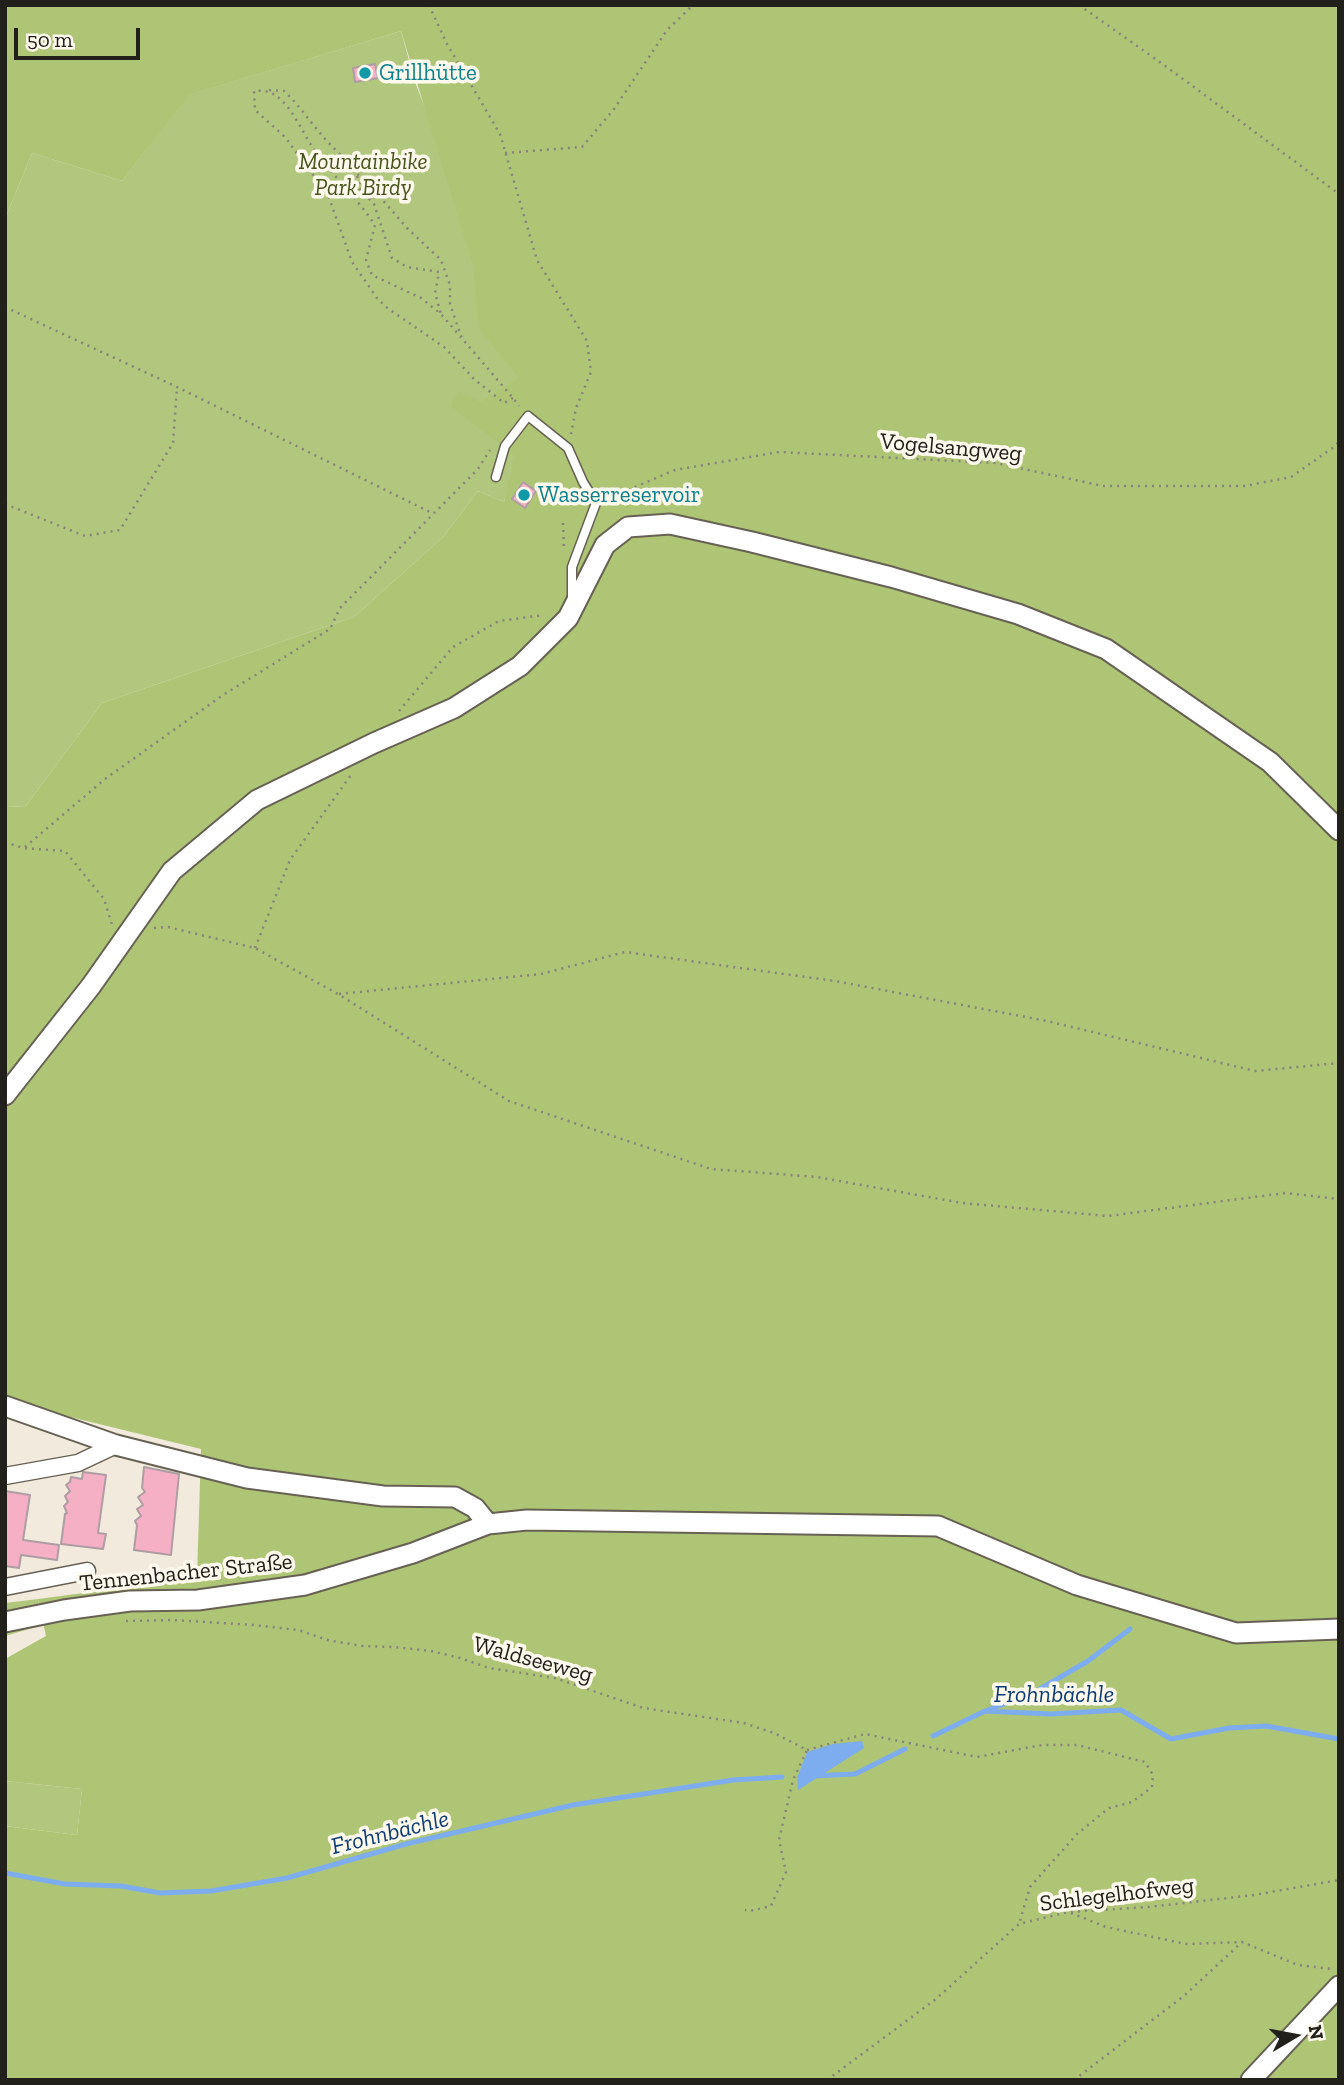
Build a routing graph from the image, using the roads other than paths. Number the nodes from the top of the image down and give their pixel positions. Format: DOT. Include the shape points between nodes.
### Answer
graph roads {
  1 [pos="496,477"];
  2 [pos="572,611"];
  3 [pos="1339,830"];
  4 [pos="5,1095"];
  5 [pos="5,1406"];
  6 [pos="116,1445"];
  7 [pos="5,1476"];
  8 [pos="488,1524"];
  9 [pos="87,1571"];
  10 [pos="5,1587"];
  11 [pos="5,1622"];
  12 [pos="1339,1629"];
  13 [pos="1339,1986"];
  14 [pos="1251,2080"];
  1 -- 2 [label="lane" via="505,446 528,416 568,448 596,503 572,567"];
  2 -- 3 [label="street" via="605,545 628,527 670,524 891,577 1018,614 1106,649 1270,762"];
  2 -- 4 [label="street" via="520,666 454,708 257,800 172,871"];
  5 -- 6 [label="street"];
  6 -- 7 [label="street" via="78,1463"];
  6 -- 8 [label="street" via="247,1478 383,1496 455,1497 475,1508"];
  8 -- 11 [label="street, Tennenbacher Straße" via="413,1553 305,1585 198,1600 130,1601"];
  8 -- 12 [label="street, Tennenbacher Straße" via="527,1520 938,1526 1077,1584 1236,1633"];
  9 -- 10 [label="street"];
  13 -- 14 [label="street"];
}
